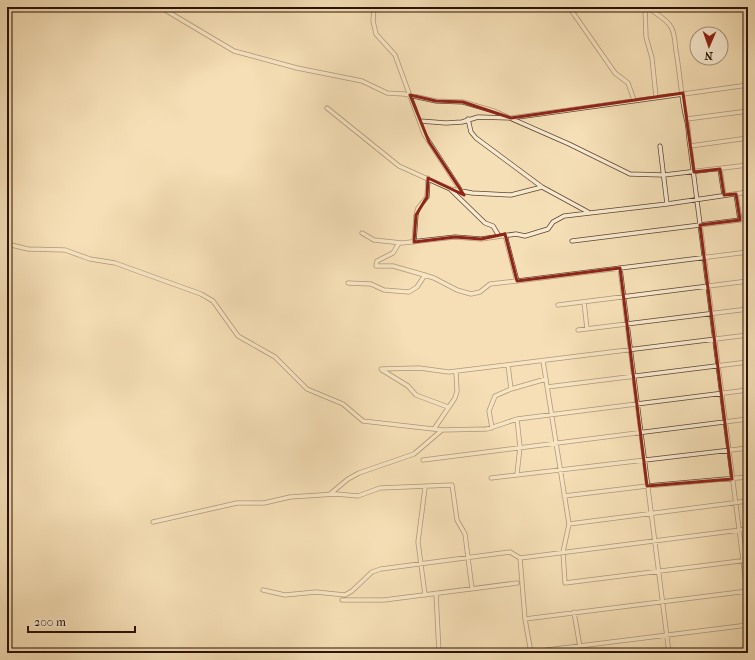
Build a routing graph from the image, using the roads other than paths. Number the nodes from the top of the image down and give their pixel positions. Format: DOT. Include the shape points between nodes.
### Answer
graph roads {
  1 [pos="160,7"];
  2 [pos="374,7"];
  3 [pos="569,7"];
  4 [pos="645,7"];
  5 [pos="648,7"];
  6 [pos="748,85"];
  7 [pos="683,94"];
  8 [pos="410,95"];
  9 [pos="656,97"];
  10 [pos="634,100"];
  11 [pos="327,108"];
  12 [pos="748,111"];
  13 [pos="511,118"];
  14 [pos="468,119"];
  15 [pos="687,119"];
  16 [pos="420,121"];
  17 [pos="748,138"];
  18 [pos="660,146"];
  19 [pos="690,146"];
  20 [pos="748,165"];
  21 [pos="720,169"];
  22 [pos="694,172"];
  23 [pos="664,175"];
  24 [pos="428,178"];
  25 [pos="542,187"];
  26 [pos="450,189"];
  27 [pos="461,191"];
  28 [pos="748,192"];
  29 [pos="736,194"];
  30 [pos="724,195"];
  31 [pos="697,199"];
  32 [pos="667,204"];
  33 [pos="588,212"];
  34 [pos="748,219"];
  35 [pos="740,220"];
  36 [pos="700,225"];
  37 [pos="362,233"];
  38 [pos="505,235"];
  39 [pos="499,236"];
  40 [pos="572,241"];
  41 [pos="414,242"];
  42 [pos="399,243"];
  43 [pos="7,244"];
  44 [pos="748,252"];
  45 [pos="704,258"];
  46 [pos="620,268"];
  47 [pos="425,275"];
  48 [pos="517,281"];
  49 [pos="748,281"];
  50 [pos="348,283"];
  51 [pos="708,286"];
  52 [pos="623,297"];
  53 [pos="584,302"];
  54 [pos="558,305"];
  55 [pos="748,308"];
  56 [pos="712,313"];
  57 [pos="627,324"];
  58 [pos="587,329"];
  59 [pos="578,330"];
  60 [pos="748,335"];
  61 [pos="715,339"];
  62 [pos="630,350"];
  63 [pos="543,361"];
  64 [pos="748,362"];
  65 [pos="508,365"];
  66 [pos="718,366"];
  67 [pos="456,372"];
  68 [pos="633,376"];
  69 [pos="546,379"];
  70 [pos="547,387"];
  71 [pos="511,389"];
  72 [pos="748,390"];
  73 [pos="722,394"];
  74 [pos="637,404"];
  75 [pos="448,407"];
  76 [pos="551,415"];
  77 [pos="517,419"];
  78 [pos="748,419"];
  79 [pos="725,422"];
  80 [pos="492,428"];
  81 [pos="434,429"];
  82 [pos="442,430"];
  83 [pos="640,432"];
  84 [pos="556,443"];
  85 [pos="520,447"];
  86 [pos="748,448"];
  87 [pos="728,451"];
  88 [pos="644,458"];
  89 [pos="423,460"];
  90 [pos="561,469"];
  91 [pos="517,474"];
  92 [pos="748,477"];
  93 [pos="491,478"];
  94 [pos="732,479"];
  95 [pos="647,486"];
  96 [pos="425,488"];
  97 [pos="330,494"];
  98 [pos="564,496"];
  99 [pos="748,501"];
  100 [pos="736,503"];
  101 [pos="651,514"];
  102 [pos="153,522"];
  103 [pos="569,524"];
  104 [pos="748,528"];
  105 [pos="739,530"];
  106 [pos="654,540"];
  107 [pos="563,552"];
  108 [pos="468,558"];
  109 [pos="520,558"];
  110 [pos="743,560"];
  111 [pos="748,560"];
  112 [pos="420,564"];
  113 [pos="658,571"];
  114 [pos="517,583"];
  115 [pos="472,589"];
  116 [pos="263,590"];
  117 [pos="748,591"];
  118 [pos="436,593"];
  119 [pos="425,595"];
  120 [pos="748,599"];
  121 [pos="342,600"];
  122 [pos="662,601"];
  123 [pos="574,612"];
  124 [pos="525,619"];
  125 [pos="748,625"];
  126 [pos="666,635"];
  127 [pos="580,646"];
  128 [pos="531,652"];
  129 [pos="439,653"];
  130 [pos="581,653"];
  131 [pos="669,653"];
  1 -- 8 [label="street" via="234,51 297,68 355,79 387,93"];
  2 -- 8 [label="street" via="374,28 395,55"];
  3 -- 10 [label="street" via="615,73 628,83"];
  4 -- 9 [label="street" via="646,37 652,58"];
  5 -- 7 [label="street" via="671,27"];
  6 -- 7 [label="street"];
  7 -- 9 [label="street"];
  7 -- 15 [label="street"];
  8 -- 13 [label="street" via="436,101 463,102"];
  8 -- 16 [label="street"];
  9 -- 10 [label="street"];
  10 -- 13 [label="street"];
  11 -- 24 [label="street" via="399,166"];
  12 -- 15 [label="street"];
  13 -- 14 [label="street" via="483,116"];
  13 -- 23 [label="street" via="620,171 640,176"];
  14 -- 16 [label="street" via="446,123"];
  14 -- 25 [label="street" via="471,132 476,138"];
  15 -- 19 [label="street"];
  16 -- 27 [label="street" via="427,138"];
  17 -- 19 [label="street"];
  18 -- 23 [label="street"];
  19 -- 22 [label="street"];
  20 -- 21 [label="street"];
  21 -- 22 [label="street"];
  21 -- 30 [label="street"];
  22 -- 23 [label="street"];
  22 -- 31 [label="street"];
  23 -- 32 [label="street"];
  24 -- 26 [label="street"];
  24 -- 41 [label="street" via="427,197 416,215"];
  25 -- 27 [label="street" via="511,196"];
  25 -- 33 [label="street"];
  26 -- 27 [label="street"];
  26 -- 39 [label="street" via="485,222 493,226"];
  28 -- 29 [label="street"];
  29 -- 30 [label="street"];
  29 -- 35 [label="street"];
  30 -- 31 [label="street"];
  31 -- 32 [label="street"];
  31 -- 36 [label="street"];
  32 -- 33 [label="street"];
  33 -- 38 [label="street" via="564,216 552,222 548,229 531,235"];
  34 -- 35 [label="street"];
  35 -- 36 [label="street"];
  36 -- 40 [label="street"];
  36 -- 45 [label="street"];
  37 -- 42 [label="street" via="374,240"];
  38 -- 39 [label="street"];
  38 -- 48 [label="street"];
  39 -- 41 [label="street" via="482,240 454,237"];
  41 -- 42 [label="street"];
  42 -- 47 [label="street" via="393,253 377,261 376,266 393,266"];
  43 -- 81 [label="street" via="28,249 66,250 90,259 115,263 201,294 219,309 234,332 275,357 310,391 343,404 368,423"];
  44 -- 45 [label="street"];
  45 -- 46 [label="street"];
  45 -- 51 [label="street"];
  46 -- 48 [label="street"];
  46 -- 52 [label="street"];
  47 -- 48 [label="street" via="448,287 470,294 480,292 490,284"];
  47 -- 50 [label="street" via="417,287 409,292 384,290 371,284"];
  49 -- 51 [label="street"];
  51 -- 52 [label="street"];
  51 -- 56 [label="street"];
  52 -- 53 [label="street"];
  52 -- 57 [label="street"];
  53 -- 54 [label="street"];
  53 -- 58 [label="street"];
  55 -- 56 [label="street"];
  56 -- 57 [label="street"];
  56 -- 61 [label="street"];
  57 -- 58 [label="street"];
  57 -- 62 [label="street"];
  58 -- 59 [label="street"];
  60 -- 61 [label="street"];
  61 -- 62 [label="street"];
  61 -- 66 [label="street"];
  62 -- 63 [label="street"];
  62 -- 68 [label="street"];
  63 -- 65 [label="street"];
  63 -- 69 [label="street"];
  64 -- 66 [label="street"];
  65 -- 67 [label="street"];
  65 -- 71 [label="street"];
  66 -- 68 [label="street"];
  66 -- 73 [label="street"];
  67 -- 75 [label="street" via="457,391"];
  67 -- 75 [label="street" via="419,368 381,370 408,386 416,395"];
  68 -- 70 [label="street"];
  68 -- 74 [label="street"];
  69 -- 70 [label="street"];
  69 -- 71 [label="street"];
  70 -- 76 [label="street"];
  71 -- 80 [label="street" via="492,400 489,410"];
  72 -- 73 [label="street"];
  73 -- 74 [label="street"];
  73 -- 79 [label="street"];
  74 -- 76 [label="street"];
  74 -- 83 [label="street"];
  75 -- 81 [label="street"];
  76 -- 77 [label="street"];
  76 -- 84 [label="street"];
  77 -- 80 [label="street"];
  77 -- 85 [label="street"];
  78 -- 79 [label="street"];
  79 -- 83 [label="street"];
  79 -- 87 [label="street"];
  80 -- 82 [label="street"];
  81 -- 82 [label="street"];
  82 -- 97 [label="street" via="414,454 359,473"];
  83 -- 84 [label="street"];
  83 -- 88 [label="street"];
  84 -- 85 [label="street"];
  84 -- 90 [label="street"];
  85 -- 89 [label="street"];
  85 -- 91 [label="street"];
  86 -- 87 [label="street"];
  87 -- 88 [label="street"];
  87 -- 94 [label="street"];
  88 -- 90 [label="street"];
  88 -- 95 [label="street"];
  90 -- 91 [label="street"];
  90 -- 98 [label="street"];
  91 -- 93 [label="street"];
  92 -- 94 [label="street"];
  94 -- 95 [label="street"];
  94 -- 100 [label="street"];
  95 -- 98 [label="street"];
  95 -- 101 [label="street"];
  96 -- 97 [label="street" via="376,489 358,496"];
  96 -- 108 [label="street" via="452,485 457,520 465,534"];
  96 -- 112 [label="street" via="418,542"];
  97 -- 102 [label="street" via="290,497 264,503 237,503"];
  98 -- 103 [label="street"];
  99 -- 100 [label="street"];
  100 -- 101 [label="street"];
  100 -- 105 [label="street"];
  101 -- 103 [label="street"];
  101 -- 106 [label="street"];
  103 -- 107 [label="street"];
  104 -- 105 [label="street"];
  105 -- 106 [label="street"];
  105 -- 110 [label="street"];
  106 -- 107 [label="street"];
  106 -- 113 [label="street"];
  107 -- 109 [label="street"];
  107 -- 113 [label="street" via="565,583"];
  108 -- 109 [label="street" via="510,552"];
  108 -- 112 [label="street"];
  108 -- 115 [label="street"];
  109 -- 124 [label="street"];
  110 -- 111 [label="street"];
  110 -- 113 [label="street"];
  110 -- 117 [label="street"];
  112 -- 116 [label="street" via="372,572 345,595 316,592 285,595"];
  112 -- 119 [label="street"];
  113 -- 122 [label="street"];
  114 -- 115 [label="street"];
  115 -- 118 [label="street"];
  117 -- 120 [label="street"];
  117 -- 122 [label="street"];
  118 -- 119 [label="street"];
  118 -- 129 [label="street"];
  119 -- 121 [label="street" via="384,600"];
  122 -- 123 [label="street"];
  122 -- 126 [label="street"];
  123 -- 124 [label="street"];
  123 -- 127 [label="street"];
  124 -- 128 [label="street"];
  125 -- 126 [label="street"];
  126 -- 127 [label="street"];
  126 -- 131 [label="street"];
  127 -- 128 [label="street"];
  127 -- 130 [label="street"];
}
